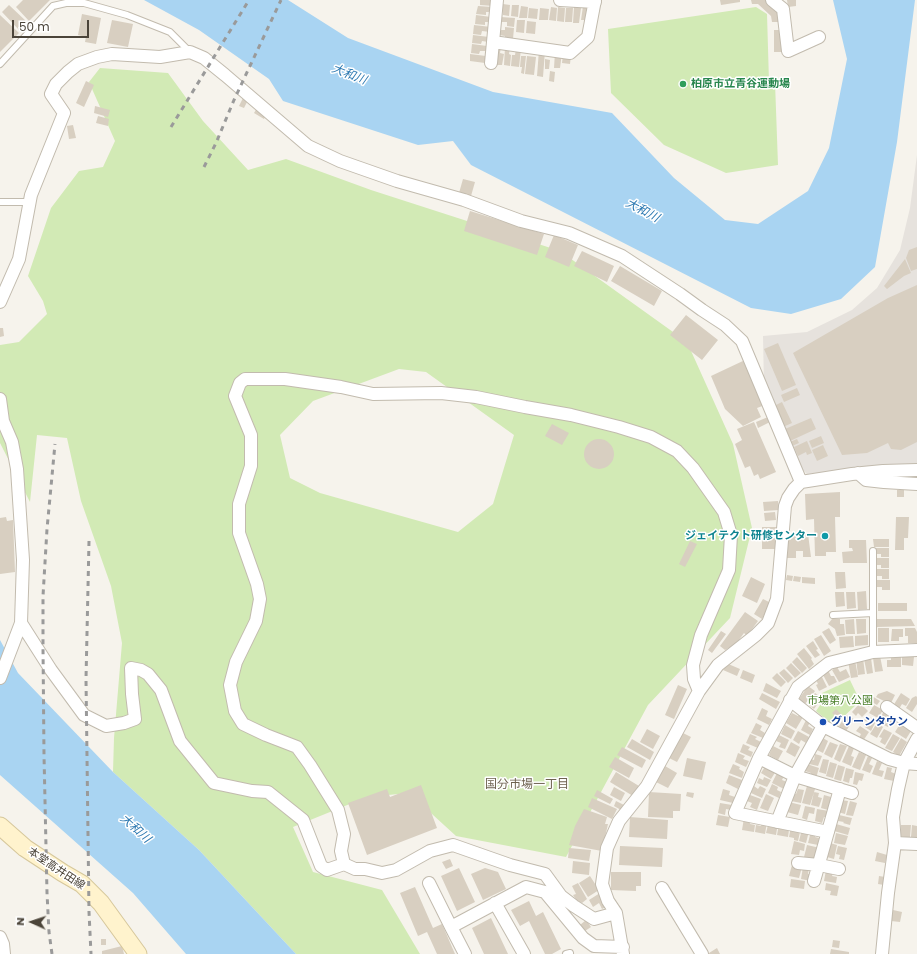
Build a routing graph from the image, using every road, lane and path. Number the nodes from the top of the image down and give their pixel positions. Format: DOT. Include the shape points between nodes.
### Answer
graph roads {
  1 [pos="497,0"];
  2 [pos="560,0"];
  3 [pos="772,0"];
  4 [pos="595,1"];
  5 [pos="819,36"];
  6 [pos="493,42"];
  7 [pos="190,52"];
  8 [pos="491,63"];
  9 [pos="0,64"];
  10 [pos="0,202"];
  11 [pos="30,202"];
  12 [pos="0,302"];
  13 [pos="0,398"];
  14 [pos="917,470"];
  15 [pos="858,473"];
  16 [pos="801,482"];
  17 [pos="917,484"];
  18 [pos="873,550"];
  19 [pos="873,613"];
  20 [pos="833,614"];
  21 [pos="19,627"];
  22 [pos="917,650"];
  23 [pos="873,652"];
  24 [pos="0,678"];
  25 [pos="699,691"];
  26 [pos="790,700"];
  27 [pos="887,707"];
  28 [pos="823,726"];
  29 [pos="917,728"];
  30 [pos="917,739"];
  31 [pos="759,758"];
  32 [pos="904,763"];
  33 [pos="917,764"];
  34 [pos="795,776"];
  35 [pos="840,789"];
  36 [pos="852,793"];
  37 [pos="776,822"];
  38 [pos="0,826"];
  39 [pos="828,832"];
  40 [pos="895,843"];
  41 [pos="917,844"];
  42 [pos="798,863"];
  43 [pos="344,864"];
  44 [pos="819,865"];
  45 [pos="839,869"];
  46 [pos="814,881"];
  47 [pos="429,883"];
  48 [pos="662,888"];
  49 [pos="495,903"];
  50 [pos="616,913"];
  51 [pos="451,927"];
  52 [pos="0,937"];
  53 [pos="623,951"];
  54 [pos="4,954"];
  55 [pos="138,954"];
  56 [pos="466,954"];
  57 [pos="524,954"];
  58 [pos="702,954"];
  59 [pos="882,954"];
  1 -- 6 [label="street"];
  2 -- 4 [label="street"];
  3 -- 5 [label="street" via="783,9 788,51"];
  4 -- 6 [label="street" via="588,38 570,53"];
  6 -- 8 [label="street"];
  7 -- 9 [label="lane" via="170,32 120,13 84,3 66,3 54,6"];
  7 -- 11 [label="street" via="160,57 112,54 78,64 68,72 56,84 51,94 64,113"];
  7 -- 16 [label="street" via="204,58 308,146 340,161 397,181 464,200 521,221 569,233 622,256 725,325 742,341"];
  10 -- 11 [label="lane"];
  11 -- 12 [label="street" via="19,259"];
  13 -- 21 [label="street" via="3,421 12,442 16,469 23,560"];
  14 -- 15 [label="street"];
  15 -- 16 [label="street"];
  15 -- 17 [label="street" via="866,480"];
  16 -- 25 [label="street" via="785,506 777,599 768,623 718,665"];
  18 -- 19 [label="lane"];
  19 -- 20 [label="lane"];
  19 -- 23 [label="lane"];
  21 -- 24 [label="street"];
  21 -- 43 [label="street" via="84,715 106,726 135,719 131,668 148,674 161,690 180,741 214,783 268,792 303,820 321,866 327,870"];
  22 -- 23 [label="street"];
  23 -- 26 [label="street" via="829,662 798,687"];
  25 -- 43 [label="street" via="694,679 693,665 701,635 729,570 730,535 724,512 693,468 677,451 651,437 619,427 476,397 441,393 373,394 285,379 245,379 235,396 251,435 251,466 239,504 239,533 260,599 256,621 236,662 230,685 236,711 243,724 297,747 310,764 338,810 344,834 341,852"];
  25 -- 50 [label="street" via="647,786 619,821 607,848 602,884"];
  26 -- 28 [label="street"];
  26 -- 31 [label="street"];
  27 -- 29 [label="street"];
  28 -- 32 [label="street" via="890,759"];
  28 -- 34 [label="street"];
  30 -- 32 [label="street"];
  31 -- 34 [label="street"];
  31 -- 37 [label="street" via="736,814"];
  32 -- 33 [label="street"];
  32 -- 40 [label="street" via="894,818"];
  34 -- 35 [label="street"];
  34 -- 37 [label="street"];
  35 -- 36 [label="street"];
  35 -- 39 [label="street"];
  37 -- 39 [label="street"];
  38 -- 55 [label="main road, 本堂高井田線" via="25,848 82,884 101,903"];
  39 -- 44 [label="street"];
  40 -- 41 [label="street"];
  40 -- 59 [label="street"];
  42 -- 44 [label="street"];
  43 -- 50 [label="street" via="355,869 382,873 396,870 430,851 453,845 544,874 561,896 594,919"];
  44 -- 45 [label="street"];
  44 -- 46 [label="street"];
  47 -- 51 [label="street"];
  48 -- 58 [label="street"];
  49 -- 51 [label="street"];
  49 -- 53 [label="street" via="526,887 545,892 583,938 594,946"];
  49 -- 57 [label="street"];
  50 -- 53 [label="street"];
  51 -- 56 [label="street"];
  52 -- 54 [label="street"];
}
